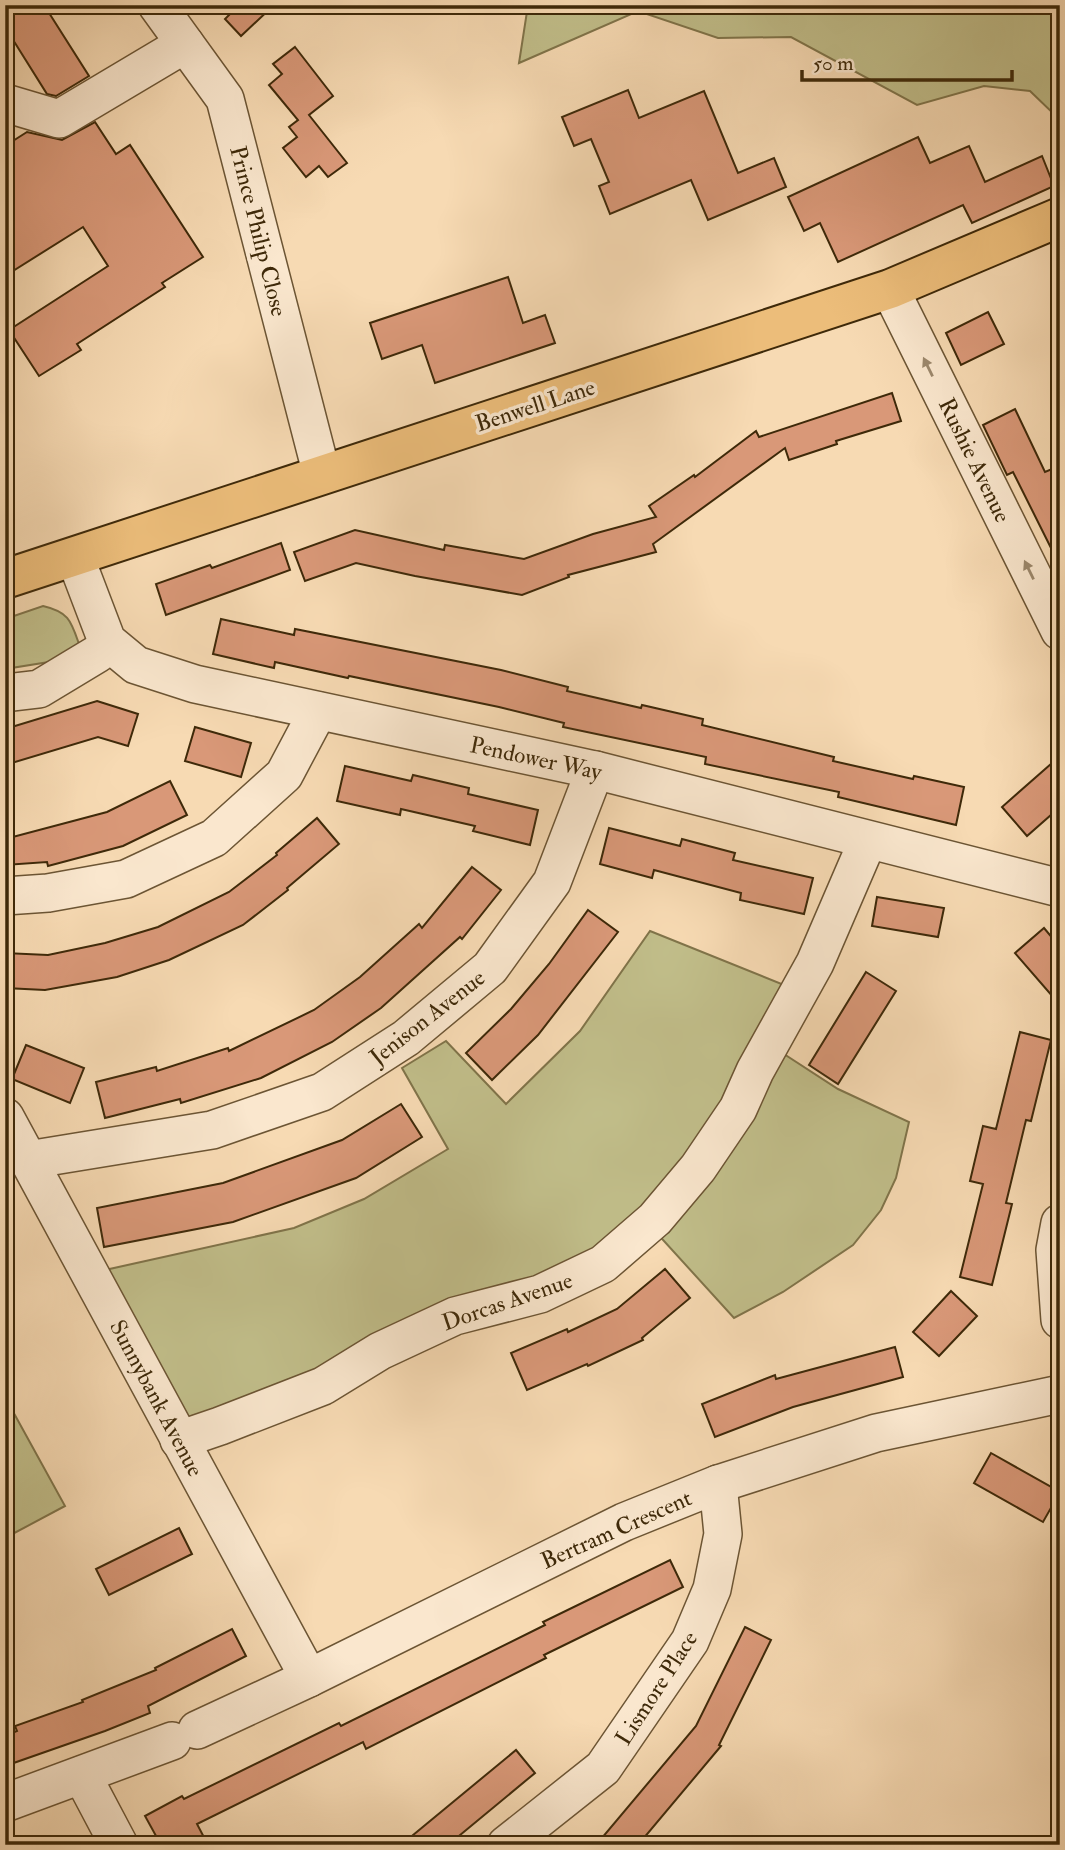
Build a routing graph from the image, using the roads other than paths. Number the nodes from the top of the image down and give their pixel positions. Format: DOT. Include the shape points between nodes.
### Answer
graph roads {
  1 [pos="157,5"];
  2 [pos="184,44"];
  3 [pos="5,103"];
  4 [pos="1060,217"];
  5 [pos="890,289"];
  6 [pos="322,475"];
  7 [pos="75,556"];
  8 [pos="5,579"];
  9 [pos="1060,631"];
  10 [pos="97,654"];
  11 [pos="5,693"];
  12 [pos="318,710"];
  13 [pos="595,770"];
  14 [pos="868,840"];
  15 [pos="1060,888"];
  16 [pos="5,896"];
  17 [pos="5,1117"];
  18 [pos="28,1160"];
  19 [pos="1060,1223"];
  20 [pos="1060,1320"];
  21 [pos="1060,1394"];
  22 [pos="179,1440"];
  23 [pos="718,1485"];
  24 [pos="309,1678"];
  25 [pos="82,1775"];
  26 [pos="5,1802"];
  27 [pos="119,1845"];
  28 [pos="506,1845"];
  1 -- 2 [label="street, Prince Philip Close"];
  2 -- 3 [label="street" via="59,119"];
  2 -- 6 [label="street, Prince Philip Close" via="225,99"];
  4 -- 5 [label="main road, Benwell Lane"];
  5 -- 6 [label="main road, Benwell Lane"];
  9 -- 5 [label="street, Rushie Avenue, one-way"];
  6 -- 7 [label="main road, Benwell Lane"];
  7 -- 8 [label="main road, Benwell Lane"];
  7 -- 12 [label="street, Pendower Way" via="107,641 136,665 195,684"];
  10 -- 11 [label="street" via="39,689"];
  12 -- 13 [label="street, Pendower Way"];
  12 -- 16 [label="street" via="284,775 214,838 126,879"];
  13 -- 14 [label="street, Pendower Way"];
  13 -- 18 [label="street, Jenison Avenue" via="552,882 490,968 406,1038 322,1092 212,1130"];
  14 -- 15 [label="street, Pendower Way"];
  14 -- 22 [label="street, Dorcas Avenue" via="815,963 738,1109 698,1168 655,1219 603,1264 540,1294 455,1316 380,1351 323,1386"];
  17 -- 18 [label="street, Sunnybank Avenue"];
  18 -- 22 [label="street, Sunnybank Avenue"];
  19 -- 20 [label="street" via="1055,1250"];
  21 -- 23 [label="street, Bertram Crescent" via="876,1433"];
  22 -- 24 [label="street, Sunnybank Avenue"];
  23 -- 24 [label="street, Bertram Crescent" via="624,1522"];
  23 -- 28 [label="street, Lismore Place" via="723,1534 712,1589 690,1642 603,1768"];
  24 -- 25 [label="street, Bertram Crescent" via="185,1736"];
  25 -- 26 [label="street, Bertram Crescent"];
  25 -- 27 [label="street"];
}
